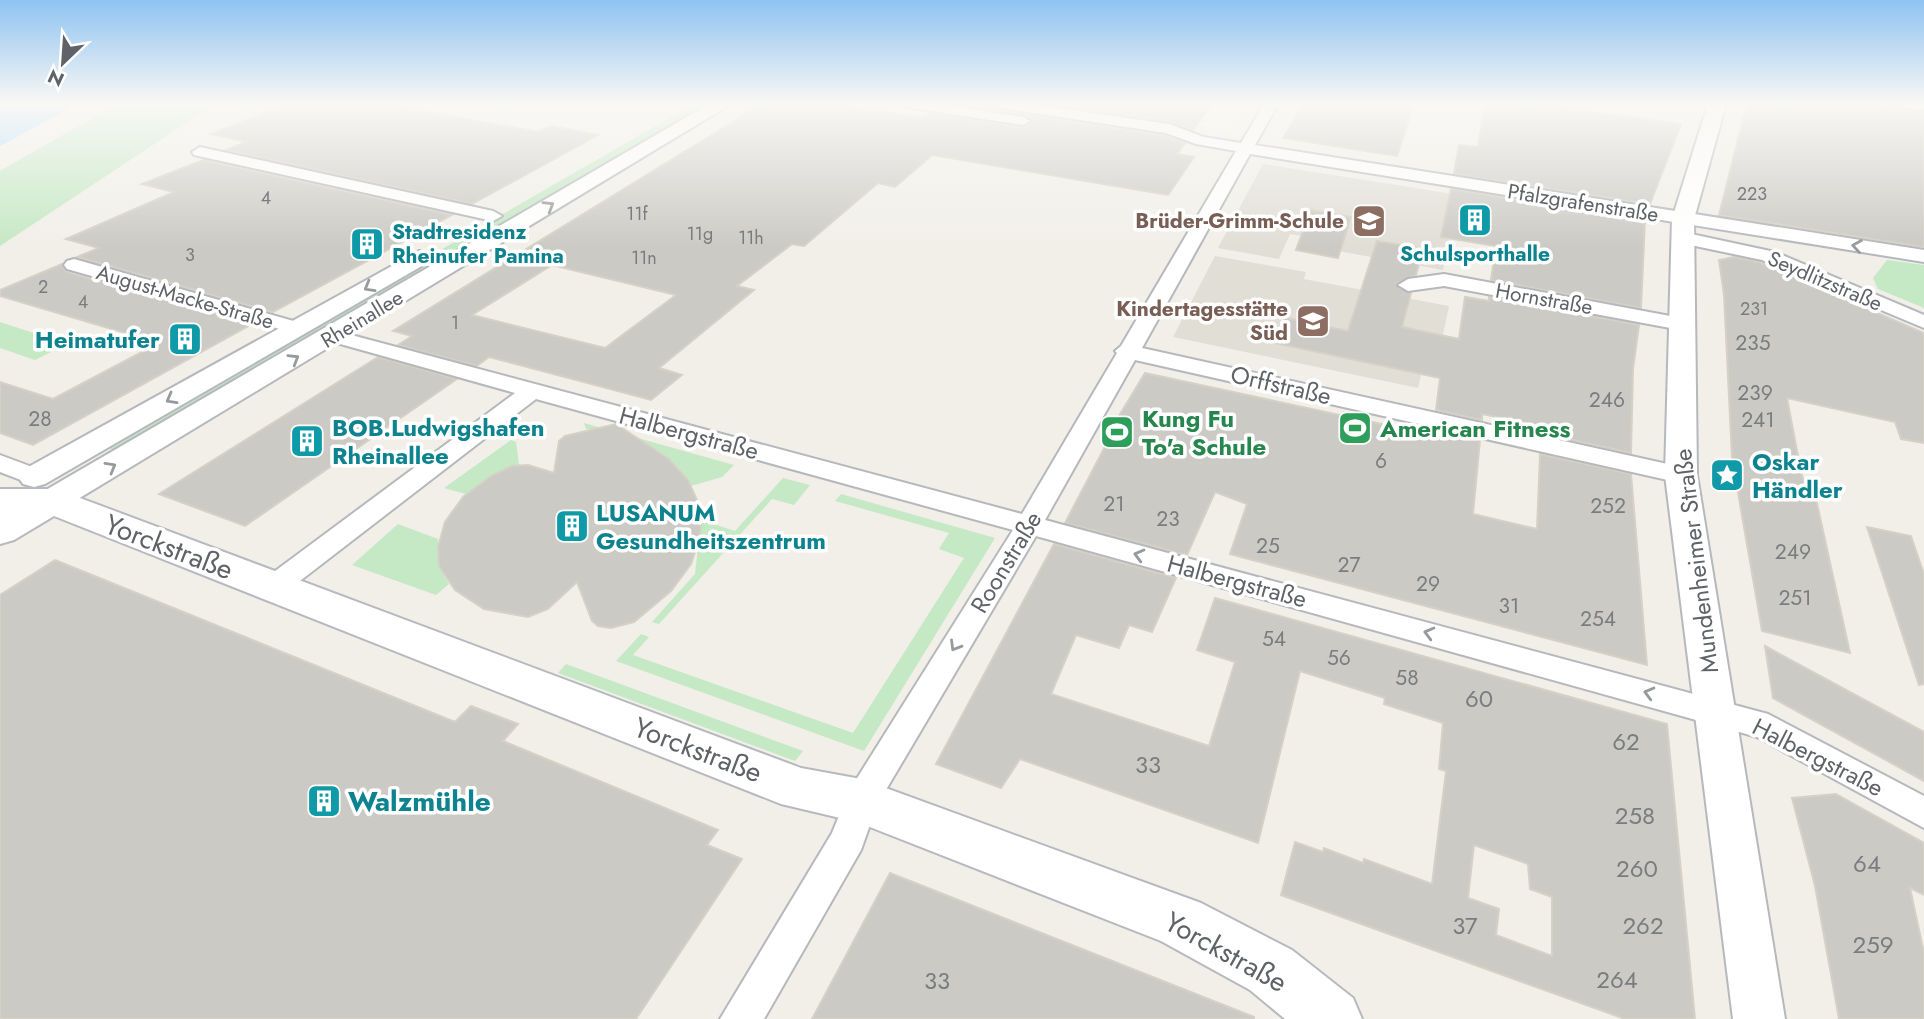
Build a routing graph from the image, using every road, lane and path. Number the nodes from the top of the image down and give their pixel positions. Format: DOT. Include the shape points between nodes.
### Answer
graph roads {
  1 [pos="200,152"];
  2 [pos="606,152"];
  3 [pos="642,152"];
  4 [pos="1243,152"];
  5 [pos="1264,152"];
  6 [pos="1704,152"];
  7 [pos="493,216"];
  8 [pos="1682,229"];
  9 [pos="1924,256"];
  10 [pos="74,265"];
  11 [pos="1408,285"];
  12 [pos="1924,322"];
  13 [pos="1681,324"];
  14 [pos="297,328"];
  15 [pos="333,336"];
  16 [pos="1126,351"];
  17 [pos="533,390"];
  18 [pos="0,463"];
  19 [pos="1681,475"];
  20 [pos="43,489"];
  21 [pos="0,496"];
  22 [pos="0,501"];
  23 [pos="1029,525"];
  24 [pos="0,531"];
  25 [pos="273,587"];
  26 [pos="1715,710"];
  27 [pos="861,801"];
  28 [pos="1924,813"];
  29 [pos="741,1019"];
  30 [pos="1332,1019"];
  31 [pos="1759,1019"];
  1 -- 7 [label="street"];
  2 -- 7 [label="street, Rheinallee"];
  15 -- 3 [label="street, Rheinallee, one-way"];
  4 -- 16 [label="street, Roonstraße"];
  5 -- 8 [label="street, Pfalzgrafenstraße"];
  6 -- 8 [label="street, Mundenheimer Straße"];
  7 -- 14 [label="street, Rheinallee, one-way"];
  9 -- 8 [label="street, Pfalzgrafenstraße, one-way"];
  8 -- 12 [label="street, Seydlitzstraße" via="1768,256"];
  8 -- 13 [label="street, Mundenheimer Straße"];
  10 -- 14 [label="street, August-Macke-Straße"];
  11 -- 13 [label="street, Hornstraße" via="1444,281"];
  13 -- 19 [label="street, Mundenheimer Straße"];
  14 -- 20 [label="street, Rheinallee, one-way"];
  15 -- 17 [label="street, Halbergstraße"];
  20 -- 15 [label="street, Rheinallee, one-way"];
  16 -- 19 [label="street, Orffstraße"];
  16 -- 23 [label="street, Roonstraße"];
  17 -- 23 [label="street, Halbergstraße"];
  17 -- 25 [label="street"];
  18 -- 20 [label="street"];
  19 -- 26 [label="street, Mundenheimer Straße"];
  20 -- 21 [label="main road, Rheinallee"];
  20 -- 22 [label="main road, Yorckstraße"];
  20 -- 24 [label="main road, Rheinallee"];
  20 -- 25 [label="main road, Yorckstraße"];
  26 -- 23 [label="street, Halbergstraße, one-way"];
  23 -- 27 [label="street, Roonstraße, one-way"];
  25 -- 27 [label="main road, Yorckstraße" via="799,789"];
  26 -- 28 [label="street, Halbergstraße" via="1768,727"];
  26 -- 31 [label="street, Mundenheimer Straße"];
  27 -- 29 [label="street, Roonstraße" via="848,839"];
  27 -- 30 [label="main road, Yorckstraße" via="1181,922 1271,970"];
}
